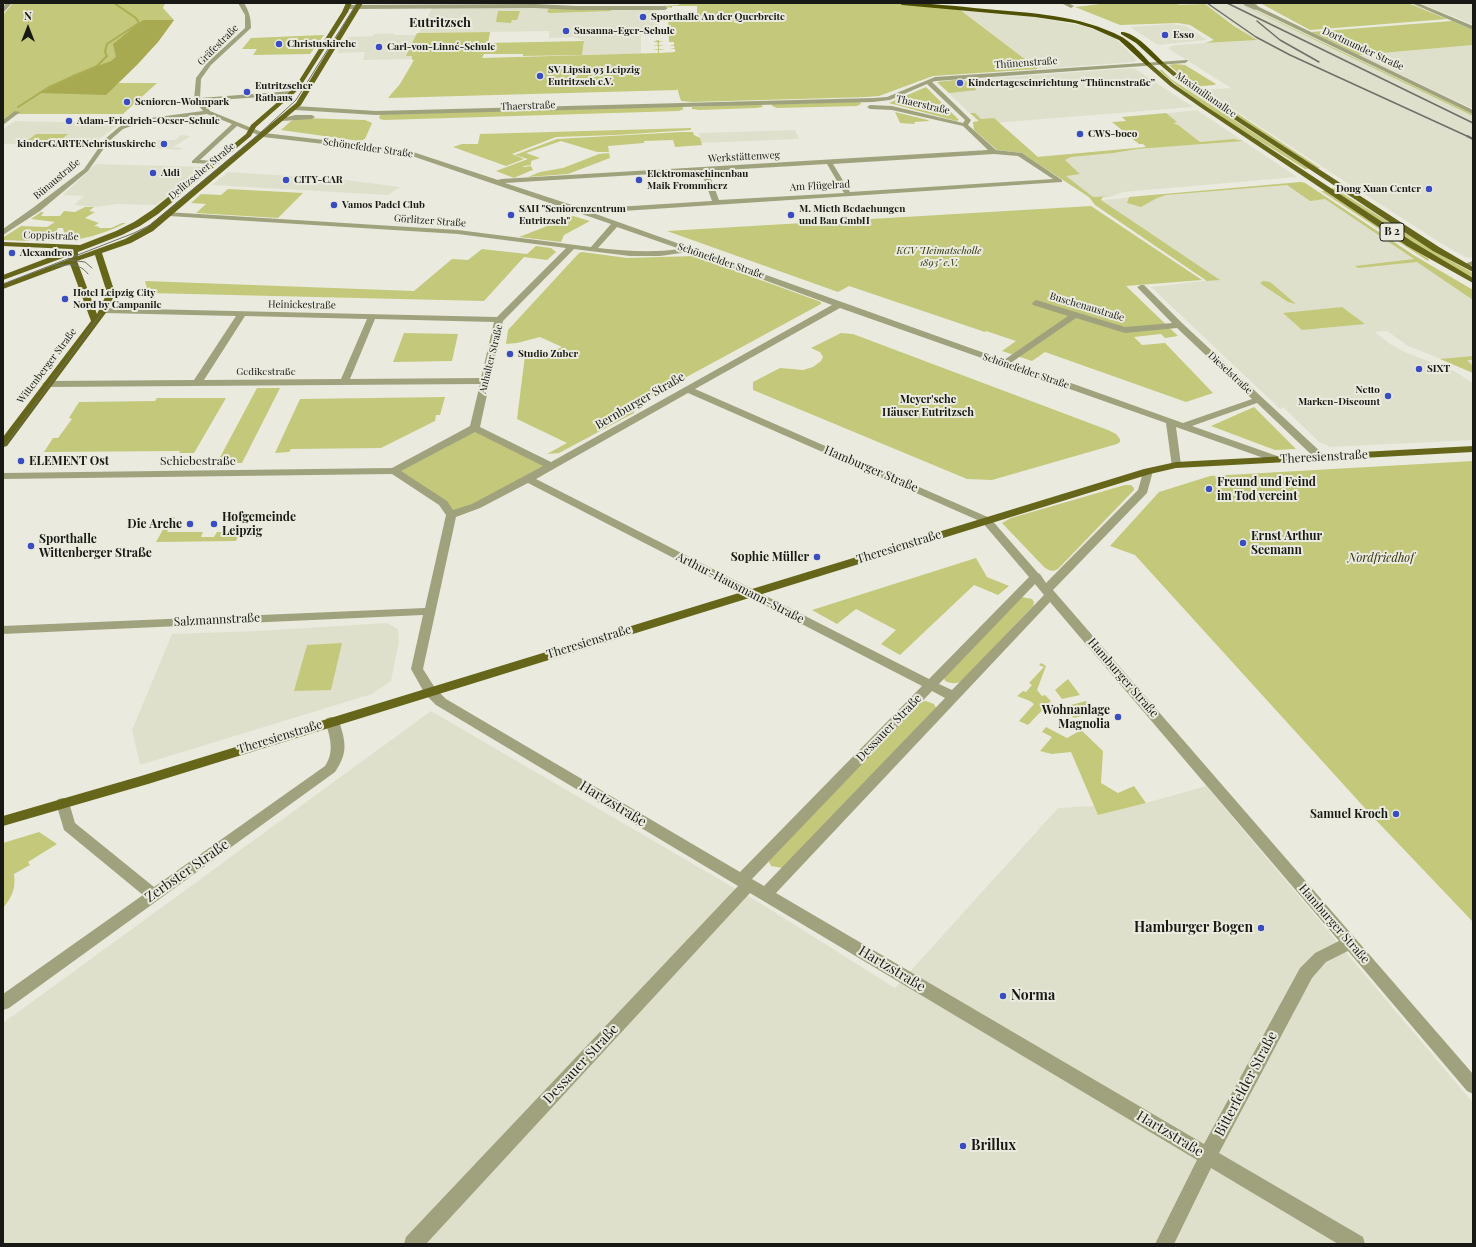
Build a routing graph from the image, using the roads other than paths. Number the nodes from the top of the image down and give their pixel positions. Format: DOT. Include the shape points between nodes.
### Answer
graph roads {
  1 [pos="9,3"];
  2 [pos="241,3"];
  3 [pos="902,3"];
  4 [pos="933,3"];
  5 [pos="1064,3"];
  6 [pos="1246,3"];
  7 [pos="1414,3"];
  8 [pos="536,4"];
  9 [pos="348,5"];
  10 [pos="359,5"];
  11 [pos="439,5"];
  12 [pos="1071,6"];
  13 [pos="665,8"];
  14 [pos="3,11"];
  15 [pos="1473,28"];
  16 [pos="1185,61"];
  17 [pos="1161,63"];
  18 [pos="1148,64"];
  19 [pos="928,82"];
  20 [pos="292,92"];
  21 [pos="198,100"];
  22 [pos="873,100"];
  23 [pos="768,103"];
  24 [pos="877,107"];
  25 [pos="296,108"];
  26 [pos="687,108"];
  27 [pos="207,109"];
  28 [pos="770,110"];
  29 [pos="6,111"];
  30 [pos="1473,112"];
  31 [pos="376,113"];
  32 [pos="322,117"];
  33 [pos="513,117"];
  34 [pos="336,118"];
  35 [pos="282,119"];
  36 [pos="3,123"];
  37 [pos="237,123"];
  38 [pos="964,125"];
  39 [pos="251,130"];
  40 [pos="263,135"];
  41 [pos="994,152"];
  42 [pos="829,162"];
  43 [pos="215,163"];
  44 [pos="704,169"];
  45 [pos="496,181"];
  46 [pos="848,194"];
  47 [pos="716,202"];
  48 [pos="581,211"];
  49 [pos="168,214"];
  50 [pos="615,224"];
  51 [pos="3,233"];
  52 [pos="3,244"];
  53 [pos="82,247"];
  54 [pos="572,247"];
  55 [pos="593,249"];
  56 [pos="689,250"];
  57 [pos="98,252"];
  58 [pos="73,260"];
  59 [pos="1469,264"];
  60 [pos="1473,270"];
  61 [pos="3,278"];
  62 [pos="1473,281"];
  63 [pos="3,287"];
  64 [pos="1141,287"];
  65 [pos="1036,303"];
  66 [pos="840,304"];
  67 [pos="104,310"];
  68 [pos="242,314"];
  69 [pos="1075,315"];
  70 [pos="372,317"];
  71 [pos="499,320"];
  72 [pos="95,321"];
  73 [pos="1179,325"];
  74 [pos="1005,363"];
  75 [pos="484,381"];
  76 [pos="344,382"];
  77 [pos="197,383"];
  78 [pos="47,384"];
  79 [pos="686,389"];
  80 [pos="1258,400"];
  81 [pos="1171,422"];
  82 [pos="1183,426"];
  83 [pos="475,428"];
  84 [pos="3,444"];
  85 [pos="1473,449"];
  86 [pos="1320,457"];
  87 [pos="1279,460"];
  88 [pos="551,466"];
  89 [pos="1176,466"];
  90 [pos="394,471"];
  91 [pos="1148,471"];
  92 [pos="3,476"];
  93 [pos="528,479"];
  94 [pos="451,515"];
  95 [pos="986,520"];
  96 [pos="1036,576"];
  97 [pos="1049,591"];
  98 [pos="749,592"];
  99 [pos="430,611"];
  100 [pos="3,630"];
  101 [pos="930,686"];
  102 [pos="430,691"];
  103 [pos="952,696"];
  104 [pos="332,721"];
  105 [pos="63,803"];
  106 [pos="3,821"];
  107 [pos="745,882"];
  108 [pos="765,894"];
  109 [pos="153,895"];
  110 [pos="1350,944"];
  111 [pos="3,1002"];
  112 [pos="1473,1086"];
  113 [pos="1208,1156"];
  114 [pos="413,1244"];
  115 [pos="1164,1244"];
  116 [pos="1356,1244"];
  1 -- 14 [label="street"];
  2 -- 21 [label="street, Gräfestraße" via="247,11 248,28 209,64 198,79"];
  3 -- 18 [label="highway, Maximilianallee / B 2" via="1035,15 1076,22 1121,39"];
  4 -- 17 [label="highway, Maximilianallee / B 2" via="1038,13 1099,24 1130,37"];
  5 -- 12 [label="street"];
  6 -- 30 [label="street, Dortmunder Straße, bridge"];
  7 -- 15 [label="street"];
  8 -- 11 [label="street"];
  8 -- 13 [label="street" via="576,8"];
  9 -- 10 [label="street"];
  9 -- 20 [label="main road, Delitzscher Straße" via="297,88"];
  10 -- 11 [label="street"];
  10 -- 25 [label="main road, Delitzscher Straße"];
  16 -- 17 [label="street, Thünenstraße"];
  17 -- 18 [label="street, Thünenstraße"];
  17 -- 59 [label="main road, Maximilianallee / B 2" via="1192,89 1424,241"];
  18 -- 19 [label="street, Thünenstraße" via="935,79"];
  18 -- 62 [label="main road, Maximilianallee / B 2" via="1205,108 1410,244"];
  19 -- 22 [label="street, Thünenstraße" via="888,99"];
  19 -- 38 [label="street, Thaerstraße" via="968,120"];
  20 -- 21 [label="street"];
  20 -- 39 [label="main road, Delitzscher Straße"];
  21 -- 27 [label="street"];
  22 -- 23 [label="street, Thaerstraße"];
  22 -- 24 [label="street"];
  23 -- 26 [label="street, Thaerstraße"];
  23 -- 28 [label="street"];
  24 -- 28 [label="street, Thaerstraße"];
  24 -- 38 [label="street, Thaerstraße" via="892,108"];
  25 -- 31 [label="street, Thaerstraße"];
  25 -- 35 [label="main road, Delitzscher Straße"];
  26 -- 28 [label="street, Thaerstraße"];
  26 -- 31 [label="street, Thaerstraße"];
  26 -- 33 [label="street, Thaerstraße"];
  27 -- 37 [label="street, Schönefelder Straße"];
  27 -- 51 [label="street, Bünaustraße" via="135,122 121,128 107,140 86,170 38,209"];
  29 -- 36 [label="street" via="17,112"];
  31 -- 34 [label="street" via="371,120"];
  32 -- 35 [label="street" via="300,116"];
  35 -- 40 [label="main road, Delitzscher Straße"];
  37 -- 39 [label="street, Schönefelder Straße"];
  37 -- 43 [label="street" via="194,162"];
  38 -- 41 [label="street, Thaerstraße"];
  39 -- 40 [label="street, Schönefelder Straße"];
  39 -- 43 [label="main road, Delitzscher Straße" via="249,135"];
  40 -- 45 [label="street, Schönefelder Straße" via="413,154"];
  40 -- 49 [label="main road, Delitzscher Straße"];
  41 -- 42 [label="street, Werkstättenweg"];
  41 -- 46 [label="street, Am Flügelrad" via="1020,154 1060,182"];
  42 -- 44 [label="street, Werkstättenweg"];
  42 -- 46 [label="street"];
  43 -- 53 [label="main road, Delitzscher Straße" via="147,218 122,232"];
  44 -- 45 [label="street, Werkstättenweg"];
  44 -- 47 [label="street"];
  45 -- 48 [label="street, Schönefelder Straße"];
  46 -- 47 [label="street, Am Flügelrad"];
  47 -- 48 [label="street, Am Flügelrad"];
  48 -- 50 [label="street, Schönefelder Straße"];
  49 -- 54 [label="street, Görlitzer Straße" via="458,232"];
  49 -- 57 [label="main road, Delitzscher Straße" via="139,236"];
  50 -- 55 [label="street"];
  50 -- 56 [label="street, Schönefelder Straße"];
  52 -- 53 [label="main road, Coppistraße"];
  53 -- 57 [label="main road, Coppistraße"];
  53 -- 58 [label="main road"];
  53 -- 61 [label="main road, Delitzscher Straße"];
  54 -- 55 [label="street, Görlitzer Straße"];
  54 -- 71 [label="street, Anhalter Straße"];
  55 -- 56 [label="street, Görlitzer Straße" via="630,254 660,254"];
  56 -- 66 [label="street, Schönefelder Straße"];
  57 -- 58 [label="main road, Delitzscher Straße"];
  57 -- 67 [label="main road, Wittenberger Straße" via="112,294"];
  58 -- 63 [label="main road, Delitzscher Straße"];
  58 -- 72 [label="main road"];
  59 -- 60 [label="main road, Maximilianallee / B 2"];
  64 -- 73 [label="street, Dieselstraße"];
  65 -- 69 [label="street, Buschenaustraße"];
  66 -- 74 [label="street, Schönefelder Straße"];
  66 -- 79 [label="street, Bernburger Straße"];
  67 -- 68 [label="street, Heinickestraße"];
  67 -- 72 [label="main road, Wittenberger Straße"];
  68 -- 70 [label="street, Heinickestraße"];
  68 -- 77 [label="street"];
  69 -- 73 [label="street, Buschenaustraße" via="1125,330"];
  69 -- 74 [label="street"];
  70 -- 71 [label="street, Heinickestraße"];
  70 -- 76 [label="street"];
  71 -- 75 [label="street, Anhalter Straße"];
  72 -- 78 [label="main road, Wittenberger Straße"];
  73 -- 80 [label="street, Dieselstraße"];
  74 -- 81 [label="street, Schönefelder Straße"];
  75 -- 76 [label="street, Gedikestraße"];
  75 -- 83 [label="street, Anhalter Straße"];
  76 -- 77 [label="street, Gedikestraße"];
  77 -- 78 [label="street, Gedikestraße"];
  78 -- 84 [label="main road, Wittenberger Straße"];
  79 -- 88 [label="street, Bernburger Straße"];
  79 -- 95 [label="street, Hamburger Straße"];
  80 -- 82 [label="street"];
  80 -- 86 [label="street, Dieselstraße"];
  81 -- 82 [label="street, Schönefelder Straße"];
  81 -- 89 [label="street"];
  82 -- 87 [label="street, Schönefelder Straße"];
  83 -- 88 [label="street"];
  83 -- 90 [label="street, Schiebestraße"];
  85 -- 86 [label="main road, Theresienstraße"];
  86 -- 87 [label="main road, Theresienstraße"];
  87 -- 89 [label="main road, Theresienstraße"];
  88 -- 93 [label="street, Bernburger Straße"];
  89 -- 91 [label="main road, Theresienstraße"];
  90 -- 92 [label="street, Schiebestraße"];
  90 -- 94 [label="street" via="443,503"];
  91 -- 95 [label="main road, Theresienstraße"];
  91 -- 97 [label="street, Dessauer Straße" via="1143,491"];
  93 -- 94 [label="street, Bernburger Straße" via="476,506"];
  93 -- 98 [label="street, Arthur-Hausmann-Straße"];
  94 -- 99 [label="street"];
  95 -- 96 [label="street, Hamburger Straße"];
  95 -- 98 [label="main road, Theresienstraße"];
  96 -- 97 [label="street, Hamburger Straße"];
  96 -- 101 [label="street, Dessauer Straße"];
  97 -- 103 [label="street, Dessauer Straße"];
  97 -- 110 [label="street, Hamburger Straße"];
  98 -- 101 [label="street, Arthur-Hausmann-Straße"];
  98 -- 102 [label="main road, Theresienstraße"];
  99 -- 100 [label="street, Salzmannstraße"];
  99 -- 102 [label="street" via="417,669"];
  101 -- 103 [label="street, Arthur-Hausmann-Straße"];
  101 -- 107 [label="street, Dessauer Straße"];
  102 -- 104 [label="main road, Theresienstraße"];
  102 -- 107 [label="street, Hartzstraße" via="441,702"];
  103 -- 108 [label="street, Dessauer Straße"];
  104 -- 105 [label="main road, Theresienstraße"];
  104 -- 109 [label="street, Zerbster Straße" via="339,747 336,761 330,769"];
  105 -- 106 [label="main road, Theresienstraße"];
  105 -- 109 [label="street" via="69,826"];
  107 -- 108 [label="street, Hartzstraße"];
  107 -- 114 [label="street, Dessauer Straße"];
  108 -- 113 [label="street, Hartzstraße"];
  109 -- 111 [label="street, Zerbster Straße"];
  110 -- 112 [label="street, Hamburger Straße"];
  110 -- 113 [label="street, Bitterfelder Straße" via="1317,960 1306,973"];
  113 -- 115 [label="street, Bitterfelder Straße"];
  113 -- 116 [label="street, Hartzstraße"];
}
